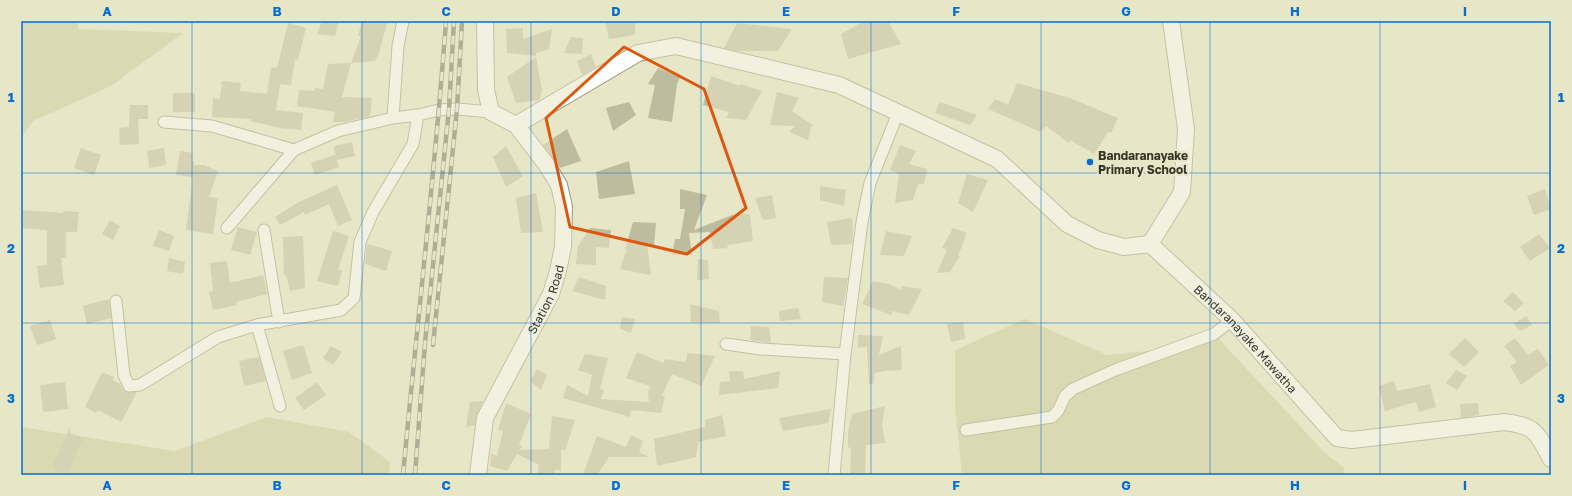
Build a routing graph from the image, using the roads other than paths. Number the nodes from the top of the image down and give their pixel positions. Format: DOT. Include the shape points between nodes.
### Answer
graph roads {
  1 [pos="403,21"];
  2 [pos="485,21"];
  3 [pos="1171,21"];
  4 [pos="491,112"];
  5 [pos="898,113"];
  6 [pos="418,115"];
  7 [pos="393,118"];
  8 [pos="164,122"];
  9 [pos="516,125"];
  10 [pos="294,150"];
  11 [pos="227,228"];
  12 [pos="264,230"];
  13 [pos="1150,244"];
  14 [pos="116,301"];
  15 [pos="1232,320"];
  16 [pos="279,322"];
  17 [pos="257,325"];
  18 [pos="726,344"];
  19 [pos="845,354"];
  20 [pos="280,406"];
  21 [pos="966,430"];
  22 [pos="1550,455"];
  23 [pos="478,475"];
  24 [pos="834,475"];
  1 -- 7 [label="street" via="398,46"];
  2 -- 4 [label="street" via="486,90"];
  3 -- 13 [label="street" via="1186,129 1182,192"];
  4 -- 6 [label="street" via="439,110"];
  4 -- 9 [label="street"];
  5 -- 9 [label="street" via="839,85 676,46 638,52"];
  5 -- 13 [label="street" via="997,159 1067,224 1098,240 1124,247"];
  5 -- 19 [label="street" via="870,183 862,222"];
  6 -- 7 [label="street"];
  6 -- 16 [label="street" via="413,144 373,212 360,242 354,298 341,310"];
  7 -- 10 [label="street" via="338,131"];
  8 -- 10 [label="street" via="212,126"];
  9 -- 23 [label="street, Station Road" via="559,185 564,207 563,247 551,294 484,418"];
  10 -- 11 [label="street"];
  12 -- 16 [label="street"];
  13 -- 15 [label="street, Bandaranayake Mawatha"];
  14 -- 17 [label="street" via="124,375 129,386 140,385 218,337"];
  15 -- 21 [label="street" via="1214,334 1115,370 1073,389 1065,396 1058,411 1052,416"];
  15 -- 22 [label="street, Bandaranayake Mawatha" via="1337,438 1352,440 1504,422 1522,424 1536,432"];
  16 -- 17 [label="street"];
  17 -- 20 [label="street"];
  18 -- 19 [label="street" via="760,349"];
  19 -- 24 [label="street"];
}
